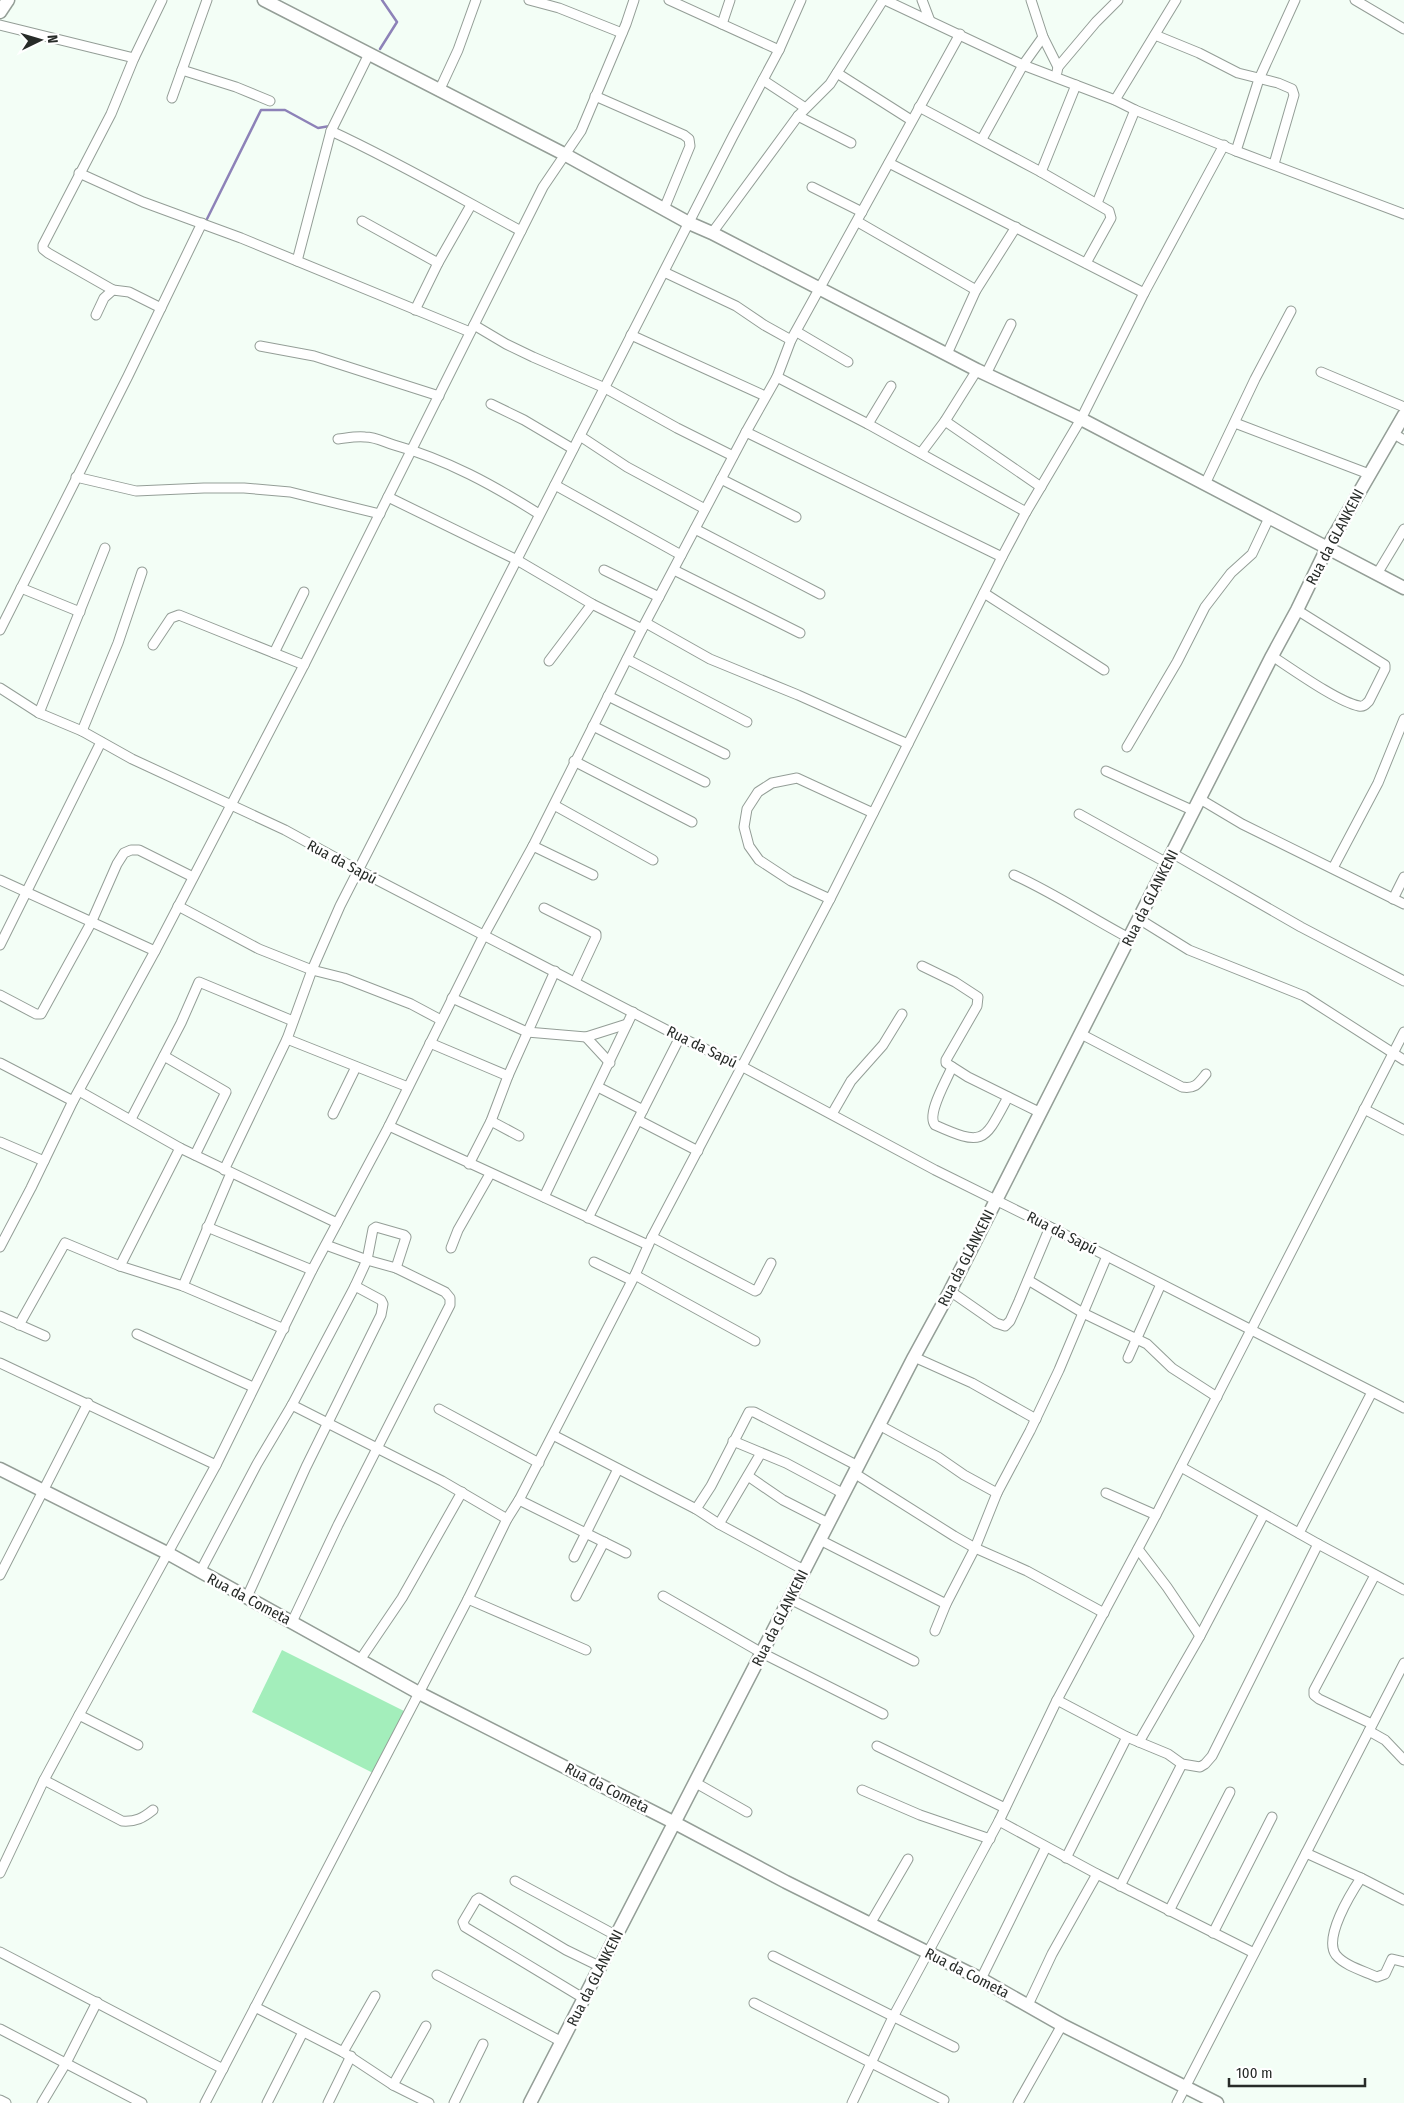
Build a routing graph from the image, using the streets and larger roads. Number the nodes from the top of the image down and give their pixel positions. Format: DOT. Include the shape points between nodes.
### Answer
graph roads {
  1 [pos="8,0"];
  2 [pos="162,0"];
  3 [pos="207,0"];
  4 [pos="264,0"];
  5 [pos="476,0"];
  6 [pos="529,0"];
  7 [pos="634,0"];
  8 [pos="669,0"];
  9 [pos="730,0"];
  10 [pos="802,0"];
  11 [pos="884,0"];
  12 [pos="922,0"];
  13 [pos="1030,0"];
  14 [pos="1118,0"];
  15 [pos="1176,0"];
  16 [pos="1295,0"];
  17 [pos="1361,2"];
  18 [pos="559,4"];
  19 [pos="0,12"];
  20 [pos="930,21"];
  21 [pos="722,24"];
  22 [pos="0,25"];
  23 [pos="1404,29"];
  24 [pos="622,33"];
  25 [pos="960,34"];
  26 [pos="1155,35"];
  27 [pos="1043,37"];
  28 [pos="779,50"];
  29 [pos="368,54"];
  30 [pos="134,58"];
  31 [pos="1023,65"];
  32 [pos="1058,67"];
  33 [pos="182,70"];
  34 [pos="837,73"];
  35 [pos="1056,77"];
  36 [pos="1259,79"];
  37 [pos="763,80"];
  38 [pos="1076,86"];
  39 [pos="439,91"];
  40 [pos="596,96"];
  41 [pos="172,98"];
  42 [pos="1115,100"];
  43 [pos="270,101"];
  44 [pos="804,107"];
  45 [pos="919,107"];
  46 [pos="1135,110"];
  47 [pos="798,116"];
  48 [pos="911,120"];
  49 [pos="331,131"];
  50 [pos="982,139"];
  51 [pos="851,143"];
  52 [pos="1224,145"];
  53 [pos="1236,151"];
  54 [pos="564,154"];
  55 [pos="889,162"];
  56 [pos="1274,164"];
  57 [pos="1041,172"];
  58 [pos="79,173"];
  59 [pos="812,187"];
  60 [pos="1097,203"];
  61 [pos="472,205"];
  62 [pos="664,209"];
  63 [pos="862,212"];
  64 [pos="1404,214"];
  65 [pos="362,221"];
  66 [pos="858,222"];
  67 [pos="202,223"];
  68 [pos="689,223"];
  69 [pos="1016,227"];
  70 [pos="521,231"];
  71 [pos="712,233"];
  72 [pos="297,261"];
  73 [pos="438,263"];
  74 [pos="1086,263"];
  75 [pos="664,272"];
  76 [pos="820,288"];
  77 [pos="113,290"];
  78 [pos="976,290"];
  79 [pos="1144,293"];
  80 [pos="161,308"];
  81 [pos="415,310"];
  82 [pos="1291,311"];
  83 [pos="96,315"];
  84 [pos="1011,324"];
  85 [pos="472,328"];
  86 [pos="797,332"];
  87 [pos="631,335"];
  88 [pos="791,340"];
  89 [pos="260,346"];
  90 [pos="947,354"];
  91 [pos="848,362"];
  92 [pos="982,372"];
  93 [pos="1321,372"];
  94 [pos="777,377"];
  95 [pos="891,386"];
  96 [pos="605,388"];
  97 [pos="439,396"];
  98 [pos="765,396"];
  99 [pos="491,404"];
  100 [pos="1404,407"];
  101 [pos="1404,415"];
  102 [pos="1081,419"];
  103 [pos="945,422"];
  104 [pos="1235,423"];
  105 [pos="868,424"];
  106 [pos="746,432"];
  107 [pos="580,436"];
  108 [pos="1399,437"];
  109 [pos="338,439"];
  110 [pos="413,449"];
  111 [pos="573,449"];
  112 [pos="921,453"];
  113 [pos="733,456"];
  114 [pos="1369,474"];
  115 [pos="76,478"];
  116 [pos="721,479"];
  117 [pos="1205,484"];
  118 [pos="555,485"];
  119 [pos="1041,487"];
  120 [pos="388,497"];
  121 [pos="705,509"];
  122 [pos="1026,512"];
  123 [pos="380,514"];
  124 [pos="539,514"];
  125 [pos="796,516"];
  126 [pos="1269,518"];
  127 [pos="695,529"];
  128 [pos="1404,529"];
  129 [pos="105,548"];
  130 [pos="1327,548"];
  131 [pos="681,555"];
  132 [pos="1002,557"];
  133 [pos="517,560"];
  134 [pos="604,570"];
  135 [pos="674,570"];
  136 [pos="142,572"];
  137 [pos="1377,574"];
  138 [pos="21,588"];
  139 [pos="1404,588"];
  140 [pos="304,592"];
  141 [pos="984,593"];
  142 [pos="820,594"];
  143 [pos="659,598"];
  144 [pos="592,604"];
  145 [pos="1297,610"];
  146 [pos="80,612"];
  147 [pos="644,626"];
  148 [pos="0,630"];
  149 [pos="800,634"];
  150 [pos="154,645"];
  151 [pos="274,653"];
  152 [pos="1272,656"];
  153 [pos="627,659"];
  154 [pos="549,661"];
  155 [pos="304,665"];
  156 [pos="1104,670"];
  157 [pos="0,688"];
  158 [pos="608,696"];
  159 [pos="40,713"];
  160 [pos="1404,719"];
  161 [pos="747,722"];
  162 [pos="593,726"];
  163 [pos="82,731"];
  164 [pos="101,742"];
  165 [pos="908,744"];
  166 [pos="1127,747"];
  167 [pos="725,754"];
  168 [pos="574,761"];
  169 [pos="1106,770"];
  170 [pos="706,782"];
  171 [pos="1200,799"];
  172 [pos="231,804"];
  173 [pos="554,805"];
  174 [pos="1194,811"];
  175 [pos="873,813"];
  176 [pos="1079,814"];
  177 [pos="692,822"];
  178 [pos="533,846"];
  179 [pos="1170,858"];
  180 [pos="653,860"];
  181 [pos="1334,868"];
  182 [pos="358,870"];
  183 [pos="593,875"];
  184 [pos="1014,875"];
  185 [pos="193,877"];
  186 [pos="1404,877"];
  187 [pos="0,880"];
  188 [pos="25,893"];
  189 [pos="830,899"];
  190 [pos="1393,899"];
  191 [pos="1404,904"];
  192 [pos="178,906"];
  193 [pos="544,908"];
  194 [pos="1139,919"];
  195 [pos="91,923"];
  196 [pos="484,935"];
  197 [pos="1129,938"];
  198 [pos="0,945"];
  199 [pos="155,951"];
  200 [pos="922,966"];
  201 [pos="312,970"];
  202 [pos="555,971"];
  203 [pos="1404,981"];
  204 [pos="575,982"];
  205 [pos="0,995"];
  206 [pos="452,998"];
  207 [pos="633,1012"];
  208 [pos="902,1014"];
  209 [pos="441,1020"];
  210 [pos="293,1022"];
  211 [pos="627,1024"];
  212 [pos="528,1032"];
  213 [pos="1404,1032"];
  214 [pos="1081,1034"];
  215 [pos="586,1037"];
  216 [pos="680,1037"];
  217 [pos="287,1039"];
  218 [pos="430,1043"];
  219 [pos="1393,1054"];
  220 [pos="164,1056"];
  221 [pos="1404,1060"];
  222 [pos="610,1062"];
  223 [pos="0,1063"];
  224 [pos="356,1067"];
  225 [pos="743,1067"];
  226 [pos="952,1068"];
  227 [pos="1206,1074"];
  228 [pos="508,1076"];
  229 [pos="408,1087"];
  230 [pos="598,1087"];
  231 [pos="79,1091"];
  232 [pos="1008,1097"];
  233 [pos="73,1101"];
  234 [pos="1364,1109"];
  235 [pos="643,1110"];
  236 [pos="1041,1113"];
  237 [pos="333,1114"];
  238 [pos="832,1114"];
  239 [pos="131,1119"];
  240 [pos="638,1120"];
  241 [pos="491,1121"];
  242 [pos="388,1126"];
  243 [pos="1404,1130"];
  244 [pos="519,1136"];
  245 [pos="0,1142"];
  246 [pos="180,1148"];
  247 [pos="698,1151"];
  248 [pos="195,1155"];
  249 [pos="44,1161"];
  250 [pos="469,1164"];
  251 [pos="227,1172"];
  252 [pos="490,1174"];
  253 [pos="544,1197"];
  254 [pos="996,1200"];
  255 [pos="588,1218"];
  256 [pos="337,1223"];
  257 [pos="207,1227"];
  258 [pos="1050,1227"];
  259 [pos="650,1241"];
  260 [pos="1,1244"];
  261 [pos="326,1245"];
  262 [pos="451,1248"];
  263 [pos="1107,1256"];
  264 [pos="367,1260"];
  265 [pos="594,1262"];
  266 [pos="771,1263"];
  267 [pos="120,1266"];
  268 [pos="396,1268"];
  269 [pos="312,1270"];
  270 [pos="633,1278"];
  271 [pos="1028,1280"];
  272 [pos="1161,1284"];
  273 [pos="182,1286"];
  274 [pos="355,1286"];
  275 [pos="950,1292"];
  276 [pos="1083,1313"];
  277 [pos="0,1316"];
  278 [pos="19,1325"];
  279 [pos="284,1329"];
  280 [pos="1251,1330"];
  281 [pos="137,1334"];
  282 [pos="45,1336"];
  283 [pos="1137,1338"];
  284 [pos="755,1341"];
  285 [pos="914,1357"];
  286 [pos="1128,1358"];
  287 [pos="0,1363"];
  288 [pos="253,1387"];
  289 [pos="1372,1392"];
  290 [pos="1217,1397"];
  291 [pos="88,1404"];
  292 [pos="292,1405"];
  293 [pos="1404,1408"];
  294 [pos="439,1409"];
  295 [pos="1036,1419"];
  296 [pos="328,1424"];
  297 [pos="879,1425"];
  298 [pos="553,1435"];
  299 [pos="733,1441"];
  300 [pos="378,1448"];
  301 [pos="760,1453"];
  302 [pos="539,1462"];
  303 [pos="216,1465"];
  304 [pos="1181,1467"];
  305 [pos="0,1469"];
  306 [pos="618,1469"];
  307 [pos="856,1470"];
  308 [pos="748,1476"];
  309 [pos="43,1492"];
  310 [pos="462,1492"];
  311 [pos="1106,1493"];
  312 [pos="844,1494"];
  313 [pos="997,1494"];
  314 [pos="519,1500"];
  315 [pos="696,1509"];
  316 [pos="1264,1514"];
  317 [pos="1156,1516"];
  318 [pos="507,1519"];
  319 [pos="828,1523"];
  320 [pos="719,1524"];
  321 [pos="585,1532"];
  322 [pos="1299,1533"];
  323 [pos="820,1540"];
  324 [pos="604,1542"];
  325 [pos="1318,1544"];
  326 [pos="975,1548"];
  327 [pos="1138,1549"];
  328 [pos="626,1553"];
  329 [pos="169,1554"];
  330 [pos="574,1557"];
  331 [pos="804,1570"];
  332 [pos="200,1572"];
  333 [pos="0,1575"];
  334 [pos="1375,1575"];
  335 [pos="1404,1590"];
  336 [pos="576,1596"];
  337 [pos="663,1596"];
  338 [pos="247,1597"];
  339 [pos="468,1599"];
  340 [pos="790,1599"];
  341 [pos="946,1604"];
  342 [pos="1104,1613"];
  343 [pos="292,1622"];
  344 [pos="935,1631"];
  345 [pos="1200,1636"];
  346 [pos="586,1650"];
  347 [pos="762,1653"];
  348 [pos="360,1660"];
  349 [pos="914,1661"];
  350 [pos="1404,1663"];
  351 [pos="419,1693"];
  352 [pos="1057,1700"];
  353 [pos="883,1714"];
  354 [pos="79,1715"];
  355 [pos="1371,1727"];
  356 [pos="1127,1737"];
  357 [pos="1139,1742"];
  358 [pos="138,1745"];
  359 [pos="877,1746"];
  360 [pos="1404,1760"];
  361 [pos="1182,1764"];
  362 [pos="44,1780"];
  363 [pos="696,1783"];
  364 [pos="862,1790"];
  365 [pos="1230,1792"];
  366 [pos="1005,1808"];
  367 [pos="153,1810"];
  368 [pos="747,1812"];
  369 [pos="1272,1817"];
  370 [pos="999,1821"];
  371 [pos="675,1823"];
  372 [pos="990,1839"];
  373 [pos="1046,1847"];
  374 [pos="1306,1853"];
  375 [pos="1066,1858"];
  376 [pos="908,1859"];
  377 [pos="0,1873"];
  378 [pos="1097,1874"];
  379 [pos="1361,1878"];
  380 [pos="515,1881"];
  381 [pos="1120,1886"];
  382 [pos="1404,1900"];
  383 [pos="1168,1911"];
  384 [pos="870,1924"];
  385 [pos="1213,1933"];
  386 [pos="617,1936"];
  387 [pos="0,1952"];
  388 [pos="928,1953"];
  389 [pos="1254,1953"];
  390 [pos="773,1956"];
  391 [pos="1404,1962"];
  392 [pos="601,1967"];
  393 [pos="437,1974"];
  394 [pos="981,1980"];
  395 [pos="374,1996"];
  396 [pos="584,1998"];
  397 [pos="97,2002"];
  398 [pos="754,2003"];
  399 [pos="1028,2005"];
  400 [pos="255,2007"];
  401 [pos="893,2017"];
  402 [pos="1062,2025"];
  403 [pos="426,2026"];
  404 [pos="0,2029"];
  405 [pos="303,2032"];
  406 [pos="562,2042"];
  407 [pos="483,2044"];
  408 [pos="954,2047"];
  409 [pos="347,2054"];
  410 [pos="66,2063"];
  411 [pos="872,2063"];
  412 [pos="223,2069"];
  413 [pos="393,2085"];
  414 [pos="1185,2088"];
  415 [pos="0,2100"];
  416 [pos="944,2100"];
  417 [pos="6,2103"];
  418 [pos="42,2103"];
  419 [pos="142,2103"];
  420 [pos="205,2103"];
  421 [pos="266,2103"];
  422 [pos="328,2103"];
  423 [pos="429,2103"];
  424 [pos="454,2103"];
  425 [pos="530,2103"];
  426 [pos="852,2103"];
  427 [pos="1018,2103"];
  428 [pos="1177,2103"];
  429 [pos="1217,2103"];
  1 -- 19 [label="street"];
  2 -- 30 [label="street"];
  3 -- 33 [label="street"];
  4 -- 29 [label="street"];
  5 -- 39 [label="street"];
  6 -- 18 [label="street"];
  7 -- 24 [label="street"];
  8 -- 21 [label="street"];
  9 -- 21 [label="street"];
  10 -- 28 [label="street"];
  11 -- 20 [label="street"];
  11 -- 34 [label="street"];
  12 -- 20 [label="street"];
  13 -- 27 [label="street"];
  14 -- 32 [label="street"];
  15 -- 26 [label="street"];
  16 -- 36 [label="street"];
  17 -- 23 [label="street"];
  18 -- 24 [label="street"];
  20 -- 25 [label="street"];
  21 -- 28 [label="street"];
  22 -- 30 [label="street"];
  24 -- 40 [label="street"];
  25 -- 31 [label="street"];
  25 -- 45 [label="street"];
  26 -- 36 [label="street" via="1238,73"];
  26 -- 42 [label="street"];
  27 -- 31 [label="street"];
  27 -- 32 [label="street"];
  28 -- 37 [label="street"];
  29 -- 39 [label="street"];
  29 -- 49 [label="street"];
  30 -- 58 [label="street" via="111,114"];
  31 -- 35 [label="street"];
  31 -- 50 [label="street"];
  32 -- 35 [label="street"];
  33 -- 41 [label="street"];
  33 -- 43 [label="street"];
  34 -- 44 [label="street" via="825,89"];
  34 -- 48 [label="street"];
  35 -- 38 [label="street"];
  36 -- 53 [label="street"];
  36 -- 56 [label="street" via="1284,85 1294,92"];
  37 -- 44 [label="street"];
  37 -- 68 [label="street"];
  38 -- 42 [label="street"];
  38 -- 57 [label="street"];
  39 -- 54 [label="street"];
  40 -- 54 [label="street" via="578,135"];
  40 -- 62 [label="street" via="689,139 690,146"];
  42 -- 46 [label="street"];
  44 -- 47 [label="street"];
  45 -- 48 [label="street"];
  45 -- 50 [label="street"];
  46 -- 52 [label="street"];
  46 -- 60 [label="street"];
  47 -- 51 [label="street"];
  47 -- 71 [label="street"];
  48 -- 55 [label="street"];
  49 -- 61 [label="street" via="408,168"];
  49 -- 72 [label="street"];
  50 -- 57 [label="street"];
  52 -- 53 [label="street"];
  52 -- 79 [label="street"];
  53 -- 56 [label="street"];
  54 -- 62 [label="street"];
  54 -- 70 [label="street" via="542,187"];
  55 -- 63 [label="street"];
  55 -- 69 [label="street"];
  56 -- 64 [label="street"];
  57 -- 60 [label="street"];
  58 -- 67 [label="street" via="143,202"];
  58 -- 77 [label="street" via="43,249"];
  59 -- 63 [label="street"];
  60 -- 74 [label="street" via="1109,211 1111,218"];
  61 -- 70 [label="street"];
  61 -- 73 [label="street"];
  62 -- 68 [label="street"];
  63 -- 66 [label="street"];
  65 -- 73 [label="street"];
  66 -- 76 [label="street"];
  66 -- 78 [label="street"];
  67 -- 72 [label="street"];
  67 -- 80 [label="street"];
  68 -- 71 [label="street"];
  68 -- 75 [label="street"];
  69 -- 74 [label="street"];
  69 -- 78 [label="street"];
  70 -- 85 [label="street"];
  71 -- 76 [label="street"];
  72 -- 81 [label="street"];
  73 -- 81 [label="street"];
  74 -- 79 [label="street"];
  75 -- 87 [label="street"];
  75 -- 88 [label="street" via="736,306"];
  76 -- 86 [label="street"];
  76 -- 90 [label="street"];
  77 -- 80 [label="street" via="130,292"];
  77 -- 83 [label="street" via="104,298"];
  78 -- 90 [label="street"];
  79 -- 102 [label="street"];
  80 -- 115 [label="street"];
  81 -- 85 [label="street"];
  82 -- 104 [label="street"];
  84 -- 92 [label="street"];
  85 -- 96 [label="street"];
  85 -- 97 [label="street"];
  86 -- 88 [label="street"];
  86 -- 91 [label="street"];
  87 -- 96 [label="street"];
  87 -- 98 [label="street"];
  88 -- 94 [label="street"];
  89 -- 97 [label="street" via="314,356"];
  90 -- 92 [label="street"];
  92 -- 102 [label="street"];
  92 -- 103 [label="street"];
  93 -- 100 [label="street"];
  94 -- 98 [label="street"];
  94 -- 105 [label="street"];
  95 -- 105 [label="street"];
  96 -- 107 [label="street"];
  96 -- 113 [label="street"];
  97 -- 110 [label="street"];
  98 -- 106 [label="street"];
  99 -- 111 [label="street"];
  101 -- 108 [label="street, Rua da GLANKENI"];
  102 -- 117 [label="street"];
  102 -- 119 [label="street"];
  103 -- 112 [label="street"];
  103 -- 119 [label="street"];
  104 -- 114 [label="street"];
  104 -- 117 [label="street"];
  105 -- 112 [label="street"];
  106 -- 113 [label="street"];
  106 -- 132 [label="street"];
  107 -- 111 [label="street"];
  107 -- 121 [label="street" via="627,467"];
  108 -- 114 [label="street, Rua da GLANKENI"];
  109 -- 110 [label="street" via="378,438"];
  110 -- 120 [label="street"];
  110 -- 124 [label="street" via="457,466"];
  111 -- 118 [label="street"];
  112 -- 122 [label="street"];
  113 -- 116 [label="street"];
  114 -- 130 [label="street, Rua da GLANKENI"];
  115 -- 123 [label="street" via="136,491 244,488 290,492"];
  115 -- 138 [label="street"];
  116 -- 121 [label="street"];
  116 -- 125 [label="street"];
  117 -- 126 [label="street"];
  118 -- 124 [label="street"];
  118 -- 131 [label="street"];
  119 -- 122 [label="street"];
  120 -- 123 [label="street"];
  120 -- 133 [label="street"];
  121 -- 127 [label="street"];
  122 -- 132 [label="street"];
  123 -- 155 [label="street"];
  124 -- 133 [label="street"];
  126 -- 130 [label="street"];
  126 -- 166 [label="street" via="1252,554 1231,573 1205,608"];
  127 -- 131 [label="street"];
  127 -- 142 [label="street"];
  128 -- 137 [label="street"];
  129 -- 146 [label="street"];
  130 -- 137 [label="street"];
  130 -- 145 [label="street, Rua da GLANKENI"];
  131 -- 135 [label="street"];
  132 -- 141 [label="street"];
  133 -- 144 [label="street"];
  133 -- 182 [label="street"];
  134 -- 143 [label="street"];
  135 -- 143 [label="street"];
  135 -- 149 [label="street"];
  136 -- 163 [label="street" via="118,643"];
  137 -- 139 [label="street"];
  138 -- 146 [label="street"];
  138 -- 148 [label="street"];
  140 -- 151 [label="street"];
  141 -- 156 [label="street"];
  141 -- 165 [label="street"];
  143 -- 147 [label="street"];
  144 -- 147 [label="street"];
  144 -- 154 [label="street"];
  145 -- 152 [label="street, Rua da GLANKENI"];
  145 -- 152 [label="street" via="1385,665 1369,701 1360,706 1352,703"];
  146 -- 159 [label="street"];
  147 -- 153 [label="street"];
  147 -- 165 [label="street"];
  150 -- 151 [label="street" via="170,618 180,615"];
  151 -- 155 [label="street"];
  152 -- 171 [label="street, Rua da GLANKENI"];
  153 -- 158 [label="street"];
  153 -- 161 [label="street"];
  155 -- 172 [label="street"];
  157 -- 159 [label="street, Rua da Sapú"];
  158 -- 162 [label="street"];
  158 -- 167 [label="street"];
  159 -- 163 [label="street, Rua da Sapú"];
  160 -- 181 [label="street" via="1378,783"];
  162 -- 168 [label="street"];
  162 -- 170 [label="street"];
  163 -- 164 [label="street, Rua da Sapú"];
  164 -- 172 [label="street, Rua da Sapú"];
  164 -- 188 [label="street"];
  165 -- 175 [label="street"];
  168 -- 173 [label="street"];
  168 -- 177 [label="street"];
  169 -- 174 [label="street"];
  171 -- 174 [label="street, Rua da GLANKENI"];
  171 -- 181 [label="street" via="1242,824"];
  172 -- 182 [label="street, Rua da Sapú"];
  172 -- 185 [label="street"];
  173 -- 178 [label="street"];
  173 -- 180 [label="street"];
  174 -- 179 [label="street, Rua da GLANKENI"];
  175 -- 189 [label="street"];
  175 -- 189 [label="street" via="796,778 772,783 758,792 747,809 744,827 749,846 759,860 791,881"];
  176 -- 179 [label="street"];
  178 -- 183 [label="street"];
  178 -- 196 [label="street"];
  179 -- 194 [label="street, Rua da GLANKENI"];
  179 -- 203 [label="street"];
  181 -- 190 [label="street"];
  182 -- 196 [label="street, Rua da Sapú"];
  182 -- 201 [label="street"];
  184 -- 197 [label="street"];
  185 -- 192 [label="street"];
  185 -- 195 [label="street" via="139,850 131,850 117,864"];
  186 -- 190 [label="street"];
  187 -- 188 [label="street"];
  188 -- 195 [label="street"];
  188 -- 198 [label="street"];
  189 -- 225 [label="street"];
  190 -- 191 [label="street"];
  192 -- 199 [label="street"];
  192 -- 201 [label="street" via="259,949"];
  193 -- 204 [label="street" via="596,934"];
  194 -- 197 [label="street, Rua da GLANKENI"];
  194 -- 219 [label="street" via="1189,950 1304,996"];
  195 -- 199 [label="street"];
  195 -- 205 [label="street" via="41,1014"];
  196 -- 202 [label="street, Rua da Sapú"];
  196 -- 206 [label="street"];
  197 -- 214 [label="street, Rua da GLANKENI"];
  199 -- 231 [label="street"];
  200 -- 226 [label="street" via="978,998 977,1006 946,1060"];
  201 -- 209 [label="street" via="344,978"];
  201 -- 210 [label="street"];
  202 -- 204 [label="street, Rua da Sapú"];
  202 -- 212 [label="street"];
  204 -- 207 [label="street, Rua da Sapú"];
  206 -- 209 [label="street"];
  206 -- 212 [label="street"];
  207 -- 211 [label="street"];
  207 -- 216 [label="street, Rua da Sapú"];
  208 -- 238 [label="street" via="883,1045 851,1080"];
  209 -- 218 [label="street"];
  210 -- 217 [label="street"];
  210 -- 220 [label="street" via="199,982"];
  211 -- 215 [label="street"];
  211 -- 222 [label="street"];
  212 -- 215 [label="street"];
  212 -- 228 [label="street"];
  213 -- 219 [label="street"];
  214 -- 227 [label="street" via="1182,1087 1196,1086"];
  214 -- 236 [label="street, Rua da GLANKENI"];
  215 -- 222 [label="street"];
  216 -- 225 [label="street, Rua da Sapú"];
  216 -- 235 [label="street"];
  217 -- 224 [label="street"];
  217 -- 251 [label="street"];
  218 -- 228 [label="street"];
  218 -- 229 [label="street"];
  219 -- 221 [label="street"];
  219 -- 234 [label="street"];
  220 -- 239 [label="street"];
  220 -- 248 [label="street" via="226,1092"];
  222 -- 230 [label="street"];
  223 -- 233 [label="street"];
  224 -- 229 [label="street"];
  224 -- 237 [label="street"];
  225 -- 238 [label="street, Rua da Sapú"];
  225 -- 247 [label="street"];
  226 -- 232 [label="street"];
  226 -- 232 [label="street" via="936,1102 932,1117 934,1125 959,1136 985,1136"];
  228 -- 241 [label="street"];
  229 -- 242 [label="street"];
  230 -- 235 [label="street"];
  230 -- 253 [label="street"];
  231 -- 233 [label="street"];
  231 -- 239 [label="street"];
  232 -- 236 [label="street"];
  233 -- 249 [label="street"];
  234 -- 243 [label="street"];
  234 -- 280 [label="street"];
  235 -- 240 [label="street"];
  236 -- 254 [label="street, Rua da GLANKENI"];
  238 -- 254 [label="street, Rua da Sapú"];
  239 -- 246 [label="street"];
  240 -- 247 [label="street"];
  240 -- 255 [label="street"];
  241 -- 244 [label="street"];
  241 -- 250 [label="street"];
  242 -- 250 [label="street"];
  242 -- 256 [label="street"];
  245 -- 249 [label="street"];
  246 -- 248 [label="street"];
  246 -- 267 [label="street"];
  247 -- 259 [label="street"];
  248 -- 251 [label="street"];
  249 -- 260 [label="street"];
  250 -- 252 [label="street"];
  251 -- 256 [label="street"];
  251 -- 257 [label="street"];
  252 -- 253 [label="street"];
  252 -- 262 [label="street"];
  253 -- 255 [label="street"];
  254 -- 258 [label="street, Rua da Sapú"];
  254 -- 275 [label="street, Rua da GLANKENI"];
  255 -- 259 [label="street"];
  256 -- 261 [label="street"];
  257 -- 269 [label="street"];
  257 -- 273 [label="street"];
  258 -- 263 [label="street, Rua da Sapú"];
  258 -- 271 [label="street"];
  259 -- 266 [label="street" via="755,1291"];
  259 -- 270 [label="street"];
  261 -- 264 [label="street"];
  261 -- 269 [label="street"];
  263 -- 272 [label="street, Rua da Sapú"];
  263 -- 276 [label="street"];
  264 -- 268 [label="street"];
  264 -- 268 [label="street" via="373,1229 379,1227 406,1237"];
  264 -- 274 [label="street"];
  265 -- 270 [label="street"];
  267 -- 273 [label="street"];
  267 -- 278 [label="street" via="64,1243"];
  268 -- 300 [label="street" via="445,1292 450,1298 450,1305"];
  269 -- 279 [label="street"];
  270 -- 284 [label="street"];
  270 -- 298 [label="street"];
  271 -- 275 [label="street" via="1010,1322 1002,1327"];
  271 -- 276 [label="street"];
  272 -- 280 [label="street, Rua da Sapú"];
  272 -- 283 [label="street"];
  273 -- 279 [label="street"];
  274 -- 292 [label="street"];
  274 -- 296 [label="street" via="381,1300 383,1310"];
  275 -- 285 [label="street, Rua da GLANKENI"];
  276 -- 283 [label="street"];
  276 -- 295 [label="street"];
  277 -- 278 [label="street"];
  278 -- 282 [label="street"];
  279 -- 288 [label="street"];
  280 -- 289 [label="street, Rua da Sapú"];
  280 -- 290 [label="street"];
  281 -- 288 [label="street"];
  283 -- 286 [label="street"];
  283 -- 290 [label="street" via="1153,1348 1172,1368"];
  285 -- 295 [label="street"];
  285 -- 297 [label="street, Rua da GLANKENI"];
  287 -- 291 [label="street"];
  288 -- 303 [label="street"];
  289 -- 293 [label="street, Rua da Sapú"];
  289 -- 322 [label="street"];
  290 -- 304 [label="street"];
  291 -- 303 [label="street"];
  291 -- 309 [label="street"];
  292 -- 296 [label="street"];
  292 -- 332 [label="street"];
  294 -- 302 [label="street"];
  295 -- 313 [label="street"];
  296 -- 300 [label="street"];
  296 -- 338 [label="street"];
  297 -- 307 [label="street, Rua da GLANKENI"];
  297 -- 313 [label="street"];
  298 -- 302 [label="street"];
  298 -- 306 [label="street"];
  299 -- 301 [label="street"];
  299 -- 307 [label="street" via="749,1412 752,1412"];
  299 -- 315 [label="street"];
  300 -- 310 [label="street"];
  300 -- 343 [label="street"];
  301 -- 308 [label="street"];
  301 -- 312 [label="street"];
  302 -- 314 [label="street"];
  303 -- 329 [label="street"];
  304 -- 316 [label="street"];
  304 -- 317 [label="street"];
  305 -- 309 [label="street, Rua da Cometa"];
  306 -- 315 [label="street"];
  306 -- 321 [label="street"];
  307 -- 312 [label="street, Rua da GLANKENI"];
  307 -- 326 [label="street" via="932,1523"];
  308 -- 319 [label="street" via="782,1500"];
  308 -- 320 [label="street"];
  309 -- 329 [label="street, Rua da Cometa"];
  309 -- 333 [label="street"];
  310 -- 318 [label="street"];
  310 -- 348 [label="street" via="402,1598"];
  311 -- 317 [label="street"];
  312 -- 319 [label="street, Rua da GLANKENI"];
  313 -- 326 [label="street"];
  314 -- 318 [label="street"];
  314 -- 321 [label="street"];
  315 -- 320 [label="street"];
  316 -- 322 [label="street"];
  316 -- 345 [label="street"];
  317 -- 327 [label="street"];
  318 -- 339 [label="street"];
  319 -- 323 [label="street, Rua da GLANKENI"];
  320 -- 331 [label="street"];
  321 -- 324 [label="street"];
  321 -- 330 [label="street"];
  322 -- 325 [label="street"];
  323 -- 331 [label="street, Rua da GLANKENI"];
  323 -- 341 [label="street"];
  324 -- 328 [label="street"];
  324 -- 336 [label="street"];
  325 -- 334 [label="street"];
  325 -- 361 [label="street" via="1212,1756 1200,1767"];
  326 -- 341 [label="street"];
  326 -- 342 [label="street" via="1027,1571"];
  327 -- 342 [label="street"];
  327 -- 345 [label="street"];
  329 -- 332 [label="street, Rua da Cometa"];
  329 -- 354 [label="street"];
  331 -- 340 [label="street, Rua da GLANKENI"];
  332 -- 338 [label="street, Rua da Cometa"];
  334 -- 335 [label="street"];
  334 -- 355 [label="street" via="1314,1690 1319,1699"];
  337 -- 347 [label="street"];
  338 -- 343 [label="street, Rua da Cometa"];
  339 -- 346 [label="street"];
  339 -- 351 [label="street"];
  340 -- 347 [label="street, Rua da GLANKENI"];
  340 -- 349 [label="street"];
  341 -- 344 [label="street"];
  342 -- 352 [label="street"];
  343 -- 348 [label="street, Rua da Cometa"];
  345 -- 357 [label="street"];
  347 -- 353 [label="street"];
  347 -- 363 [label="street, Rua da GLANKENI"];
  348 -- 351 [label="street, Rua da Cometa"];
  350 -- 355 [label="street"];
  351 -- 371 [label="street, Rua da Cometa"];
  351 -- 400 [label="street"];
  352 -- 356 [label="street"];
  352 -- 366 [label="street"];
  354 -- 358 [label="street"];
  354 -- 362 [label="street"];
  355 -- 360 [label="street"];
  355 -- 374 [label="street"];
  356 -- 357 [label="street"];
  356 -- 375 [label="street"];
  357 -- 361 [label="street" via="1168,1754"];
  359 -- 366 [label="street"];
  361 -- 381 [label="street"];
  362 -- 367 [label="street" via="122,1821 133,1822"];
  362 -- 377 [label="street"];
  363 -- 368 [label="street"];
  363 -- 371 [label="street, Rua da GLANKENI"];
  364 -- 372 [label="street" via="920,1815"];
  365 -- 383 [label="street"];
  366 -- 370 [label="street"];
  369 -- 385 [label="street"];
  370 -- 372 [label="street"];
  370 -- 373 [label="street"];
  371 -- 384 [label="street, Rua da Cometa"];
  371 -- 386 [label="street, Rua da GLANKENI"];
  372 -- 388 [label="street"];
  373 -- 375 [label="street"];
  373 -- 394 [label="street"];
  374 -- 379 [label="street"];
  374 -- 389 [label="street"];
  375 -- 378 [label="street"];
  376 -- 384 [label="street"];
  378 -- 381 [label="street"];
  378 -- 399 [label="street" via="1052,1954"];
  379 -- 382 [label="street"];
  379 -- 391 [label="street" via="1350,1895 1333,1936 1335,1954 1377,1977 1385,1974 1392,1960"];
  380 -- 386 [label="street"];
  381 -- 383 [label="street"];
  383 -- 385 [label="street"];
  384 -- 388 [label="street, Rua da Cometa"];
  385 -- 389 [label="street"];
  386 -- 392 [label="street, Rua da GLANKENI"];
  387 -- 397 [label="street"];
  388 -- 394 [label="street, Rua da Cometa"];
  388 -- 401 [label="street"];
  389 -- 414 [label="street"];
  390 -- 401 [label="street"];
  392 -- 396 [label="street, Rua da GLANKENI"];
  392 -- 396 [label="street" via="566,1950 480,1898 463,1922 465,1927"];
  393 -- 406 [label="street"];
  394 -- 399 [label="street, Rua da Cometa"];
  395 -- 409 [label="street"];
  396 -- 406 [label="street, Rua da GLANKENI"];
  397 -- 410 [label="street"];
  397 -- 412 [label="street"];
  398 -- 411 [label="street"];
  399 -- 402 [label="street, Rua da Cometa"];
  400 -- 405 [label="street"];
  400 -- 412 [label="street"];
  401 -- 408 [label="street"];
  401 -- 411 [label="street"];
  402 -- 414 [label="street, Rua da Cometa"];
  402 -- 427 [label="street"];
  403 -- 413 [label="street"];
  404 -- 410 [label="street"];
  405 -- 409 [label="street"];
  405 -- 421 [label="street"];
  406 -- 425 [label="street, Rua da GLANKENI"];
  407 -- 424 [label="street"];
  409 -- 413 [label="street"];
  409 -- 422 [label="street"];
  410 -- 418 [label="street"];
  410 -- 419 [label="street"];
  411 -- 416 [label="street"];
  411 -- 426 [label="street"];
  412 -- 420 [label="street"];
  413 -- 423 [label="street"];
  414 -- 428 [label="street"];
  414 -- 429 [label="street, Rua da Cometa"];
  415 -- 417 [label="street"];
}
